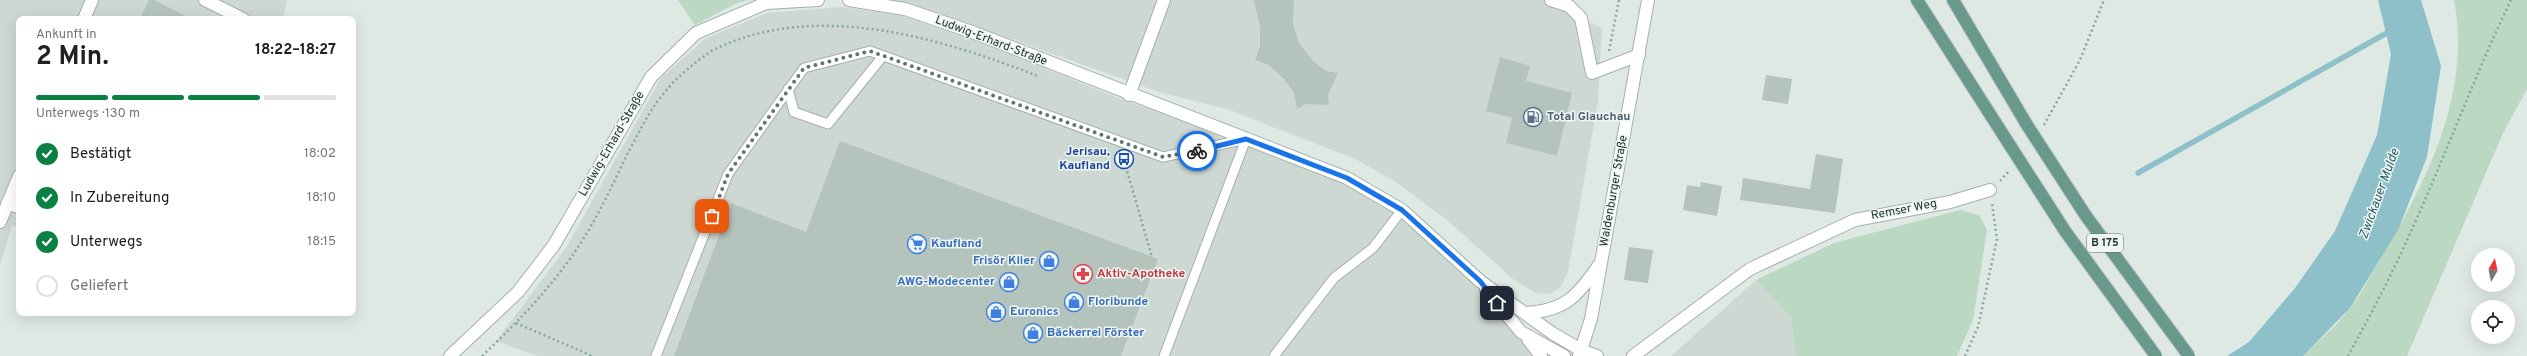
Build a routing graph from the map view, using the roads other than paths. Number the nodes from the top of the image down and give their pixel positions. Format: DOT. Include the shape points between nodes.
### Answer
graph roads {
  1 [pos="92,0"];
  2 [pos="205,0"];
  3 [pos="818,0"];
  4 [pos="849,0"];
  5 [pos="1164,0"];
  6 [pos="1551,0"];
  7 [pos="1648,0"];
  8 [pos="1917,0"];
  9 [pos="1953,0"];
  10 [pos="85,16"];
  11 [pos="237,16"];
  12 [pos="1639,55"];
  13 [pos="883,56"];
  14 [pos="788,89"];
  15 [pos="1129,95"];
  16 [pos="1246,139"];
  17 [pos="16,181"];
  18 [pos="1990,190"];
  19 [pos="5,200"];
  20 [pos="16,206"];
  21 [pos="1402,210"];
  22 [pos="0,222"];
  23 [pos="1602,260"];
  24 [pos="1480,281"];
  25 [pos="1525,313"];
  26 [pos="1521,332"];
  27 [pos="1580,353"];
  28 [pos="450,356"];
  29 [pos="656,356"];
  30 [pos="1164,356"];
  31 [pos="1274,356"];
  32 [pos="1541,356"];
  33 [pos="1564,356"];
  34 [pos="1597,356"];
  35 [pos="1633,356"];
  36 [pos="2156,356"];
  37 [pos="2189,356"];
  1 -- 10 [label="street"];
  2 -- 11 [label="street"];
  3 -- 28 [label="street, Ludwig-Erhard-Straße" via="766,3 696,33 651,77 554,245 518,292"];
  4 -- 15 [label="street, Ludwig-Erhard-Straße" via="905,9 975,33"];
  5 -- 15 [label="street"];
  6 -- 12 [label="street" via="1569,6 1581,18 1592,73"];
  7 -- 12 [label="street, Waldenburger Straße"];
  8 -- 36 [label="main road, B 175, bridge" via="2065,231"];
  9 -- 37 [label="main road, B 175, bridge" via="2027,125 2086,216"];
  12 -- 23 [label="street, Waldenburger Straße"];
  13 -- 14 [label="lane" via="870,51 804,68"];
  13 -- 14 [label="lane" via="828,124 794,112"];
  13 -- 16 [label="lane" via="1163,157"];
  14 -- 29 [label="lane" via="728,174"];
  15 -- 16 [label="street, Ludwig-Erhard-Straße"];
  16 -- 21 [label="street, Ludwig-Erhard-Straße" via="1335,173"];
  16 -- 30 [label="lane"];
  17 -- 19 [label="street"];
  18 -- 35 [label="street, Remser Weg" via="1950,202 1855,220 1750,269"];
  19 -- 20 [label="street"];
  19 -- 22 [label="street"];
  21 -- 24 [label="street, Ludwig-Erhard-Straße"];
  21 -- 31 [label="lane" via="1374,248 1334,278"];
  23 -- 25 [label="street" via="1582,290 1574,297 1551,309"];
  23 -- 27 [label="street, Waldenburger Straße" via="1591,319"];
  24 -- 25 [label="street, Ludwig-Erhard-Straße"];
  24 -- 26 [label="street, Ludwig-Erhard-Straße"];
  25 -- 27 [label="street, Ludwig-Erhard-Straße"];
  26 -- 32 [label="street"];
  26 -- 33 [label="street, Ludwig-Erhard-Straße"];
  27 -- 34 [label="street"];
}
